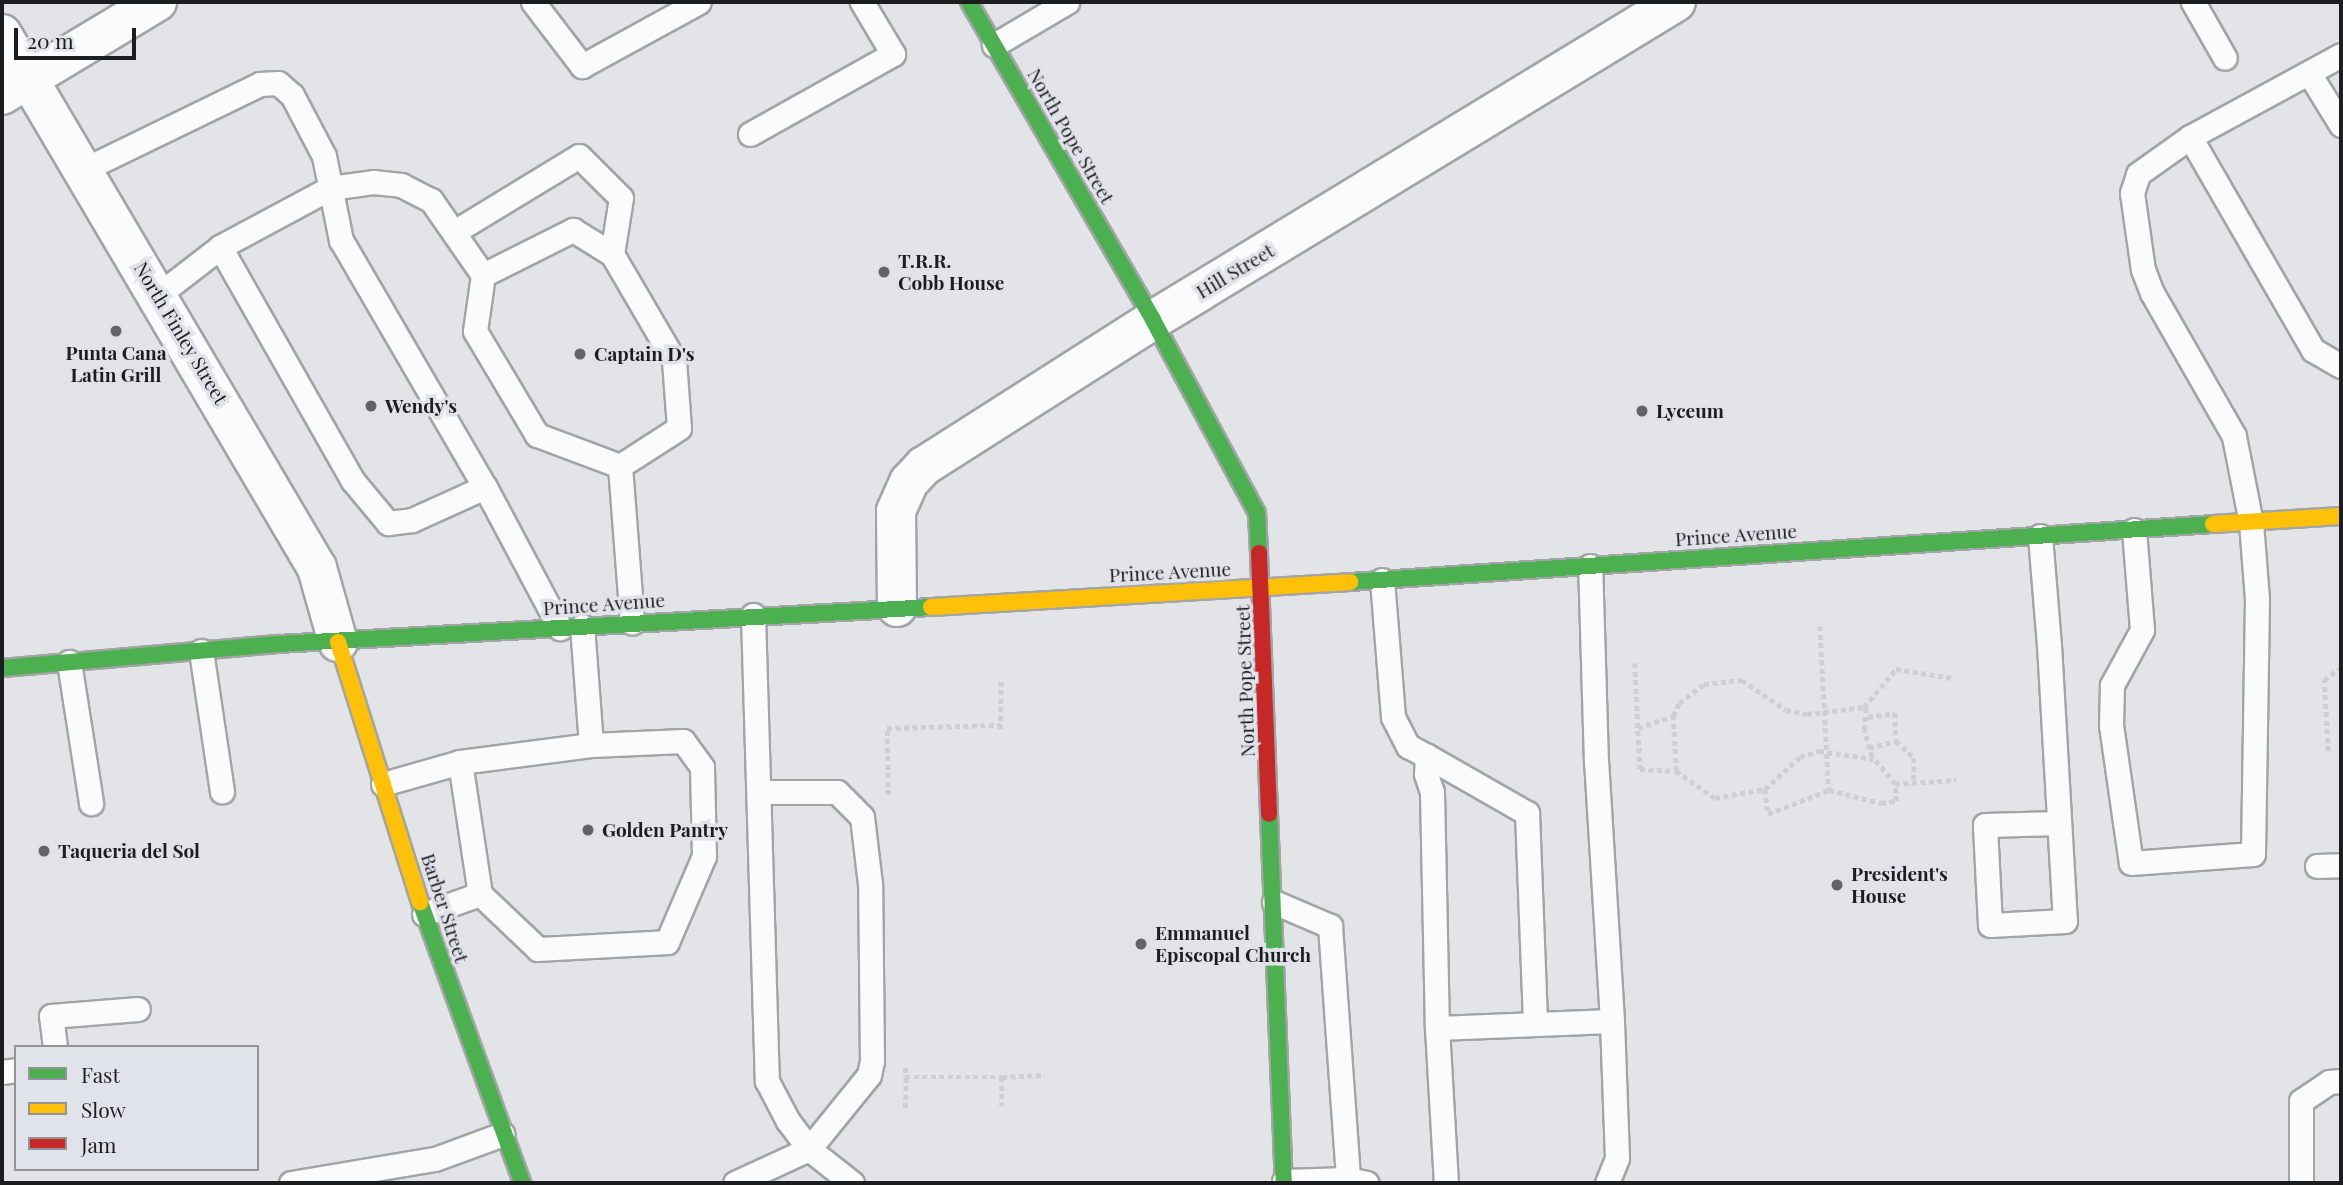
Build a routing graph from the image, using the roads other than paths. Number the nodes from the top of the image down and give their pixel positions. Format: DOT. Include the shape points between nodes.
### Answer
graph roads {
  1 [pos="533,2"];
  2 [pos="699,2"];
  3 [pos="862,2"];
  4 [pos="969,2"];
  5 [pos="1067,2"];
  6 [pos="1676,2"];
  7 [pos="2193,2"];
  8 [pos="146,5"];
  9 [pos="2,34"];
  10 [pos="995,45"];
  11 [pos="2341,55"];
  12 [pos="2225,58"];
  13 [pos="2309,73"];
  14 [pos="16,87"];
  15 [pos="2341,125"];
  16 [pos="750,134"];
  17 [pos="2190,137"];
  18 [pos="83,170"];
  19 [pos="330,188"];
  20 [pos="454,232"];
  21 [pos="220,247"];
  22 [pos="612,254"];
  23 [pos="483,275"];
  24 [pos="158,295"];
  25 [pos="1153,320"];
  26 [pos="2341,366"];
  27 [pos="620,466"];
  28 [pos="485,487"];
  29 [pos="2341,516"];
  30 [pos="2251,523"];
  31 [pos="2134,530"];
  32 [pos="2040,536"];
  33 [pos="1590,566"];
  34 [pos="1382,580"];
  35 [pos="1263,587"];
  36 [pos="897,607"];
  37 [pos="753,615"];
  38 [pos="632,623"];
  39 [pos="571,627"];
  40 [pos="338,642"];
  41 [pos="201,651"];
  42 [pos="69,662"];
  43 [pos="2,668"];
  44 [pos="591,745"];
  45 [pos="1427,756"];
  46 [pos="460,762"];
  47 [pos="383,784"];
  48 [pos="222,791"];
  49 [pos="759,792"];
  50 [pos="91,803"];
  51 [pos="2059,823"];
  52 [pos="2341,865"];
  53 [pos="2317,866"];
  54 [pos="480,894"];
  55 [pos="1274,902"];
  56 [pos="424,914"];
  57 [pos="138,1009"];
  58 [pos="1612,1021"];
  59 [pos="1535,1024"];
  60 [pos="1437,1028"];
  61 [pos="55,1045"];
  62 [pos="2341,1081"];
  63 [pos="503,1134"];
  64 [pos="808,1149"];
  65 [pos="1357,1181"];
  66 [pos="1284,1182"];
  67 [pos="291,1183"];
  68 [pos="522,1183"];
  69 [pos="736,1183"];
  70 [pos="852,1183"];
  71 [pos="1446,1183"];
  72 [pos="1607,1183"];
  73 [pos="2301,1183"];
  1 -- 2 [label="lane" via="582,66"];
  3 -- 16 [label="lane" via="893,54"];
  4 -- 10 [label="main road, North Pope Street"];
  5 -- 10 [label="lane"];
  6 -- 25 [label="street, Hill Street"];
  7 -- 12 [label="lane"];
  8 -- 14 [label="street"];
  9 -- 14 [label="street, North Finley Street"];
  10 -- 25 [label="main road, North Pope Street"];
  11 -- 13 [label="lane"];
  13 -- 15 [label="lane"];
  13 -- 17 [label="lane"];
  14 -- 18 [label="street, North Finley Street"];
  17 -- 26 [label="lane" via="2313,350"];
  17 -- 30 [label="lane" via="2138,174 2132,193 2140,252 2152,293 2234,436"];
  18 -- 19 [label="lane" via="260,84 278,83 292,95 324,156"];
  18 -- 24 [label="street, North Finley Street"];
  19 -- 20 [label="lane" via="373,182 401,186 432,200"];
  19 -- 21 [label="lane"];
  19 -- 28 [label="lane" via="341,240"];
  20 -- 22 [label="lane" via="579,156 621,198"];
  20 -- 23 [label="lane"];
  21 -- 24 [label="lane"];
  21 -- 28 [label="lane" via="353,481 388,523 412,520"];
  22 -- 23 [label="lane" via="573,230"];
  22 -- 27 [label="lane" via="674,360 678,428"];
  23 -- 27 [label="lane" via="475,331 537,435"];
  24 -- 40 [label="street, North Finley Street" via="317,568"];
  25 -- 35 [label="main road, North Pope Street" via="1254,502"];
  25 -- 36 [label="street, Hill Street" via="924,466 909,482 897,511"];
  27 -- 38 [label="lane"];
  28 -- 39 [label="lane"];
  29 -- 30 [label="main road, Prince Avenue"];
  30 -- 31 [label="main road, Prince Avenue"];
  30 -- 31 [label="lane" via="2257,599 2253,854 2131,863 2111,725 2112,685 2142,630"];
  31 -- 32 [label="main road, Prince Avenue"];
  32 -- 33 [label="main road, Prince Avenue"];
  32 -- 51 [label="lane"];
  33 -- 34 [label="main road, Prince Avenue"];
  33 -- 58 [label="lane" via="1596,763"];
  34 -- 35 [label="main road, Prince Avenue"];
  34 -- 45 [label="lane" via="1392,717 1408,746"];
  35 -- 36 [label="main road, Prince Avenue"];
  35 -- 55 [label="main road, North Pope Street"];
  36 -- 37 [label="main road, Prince Avenue"];
  37 -- 38 [label="main road, Prince Avenue"];
  37 -- 49 [label="lane"];
  38 -- 39 [label="main road, Prince Avenue"];
  39 -- 40 [label="main road, Prince Avenue"];
  39 -- 44 [label="lane"];
  40 -- 41 [label="main road, Prince Avenue"];
  40 -- 47 [label="main road, Barber Street"];
  41 -- 42 [label="main road, Prince Avenue"];
  41 -- 48 [label="lane"];
  42 -- 43 [label="main road, Prince Avenue"];
  42 -- 50 [label="lane"];
  44 -- 46 [label="lane"];
  44 -- 54 [label="lane" via="683,741 702,766 704,856 667,942 538,949"];
  45 -- 59 [label="lane" via="1527,813"];
  45 -- 60 [label="lane" via="1432,792"];
  46 -- 47 [label="lane"];
  46 -- 54 [label="lane"];
  47 -- 56 [label="main road, Barber Street"];
  49 -- 64 [label="lane" via="767,1080"];
  49 -- 64 [label="lane" via="837,792 857,807 867,832 872,1061 869,1075"];
  51 -- 51 [label="lane" via="2065,921 1990,925 1985,825"];
  52 -- 53 [label="lane"];
  54 -- 56 [label="lane"];
  55 -- 65 [label="lane" via="1330,926"];
  55 -- 66 [label="main road, North Pope Street"];
  56 -- 63 [label="main road, Barber Street"];
  57 -- 61 [label="lane" via="51,1016"];
  58 -- 59 [label="lane"];
  58 -- 72 [label="lane" via="1617,1158"];
  59 -- 60 [label="lane"];
  60 -- 71 [label="lane"];
  62 -- 73 [label="lane" via="2329,1083 2301,1101"];
  63 -- 67 [label="lane" via="435,1159"];
  63 -- 68 [label="main road, Barber Street"];
  64 -- 69 [label="lane"];
  64 -- 70 [label="lane"];
  65 -- 66 [label="lane"];
}
